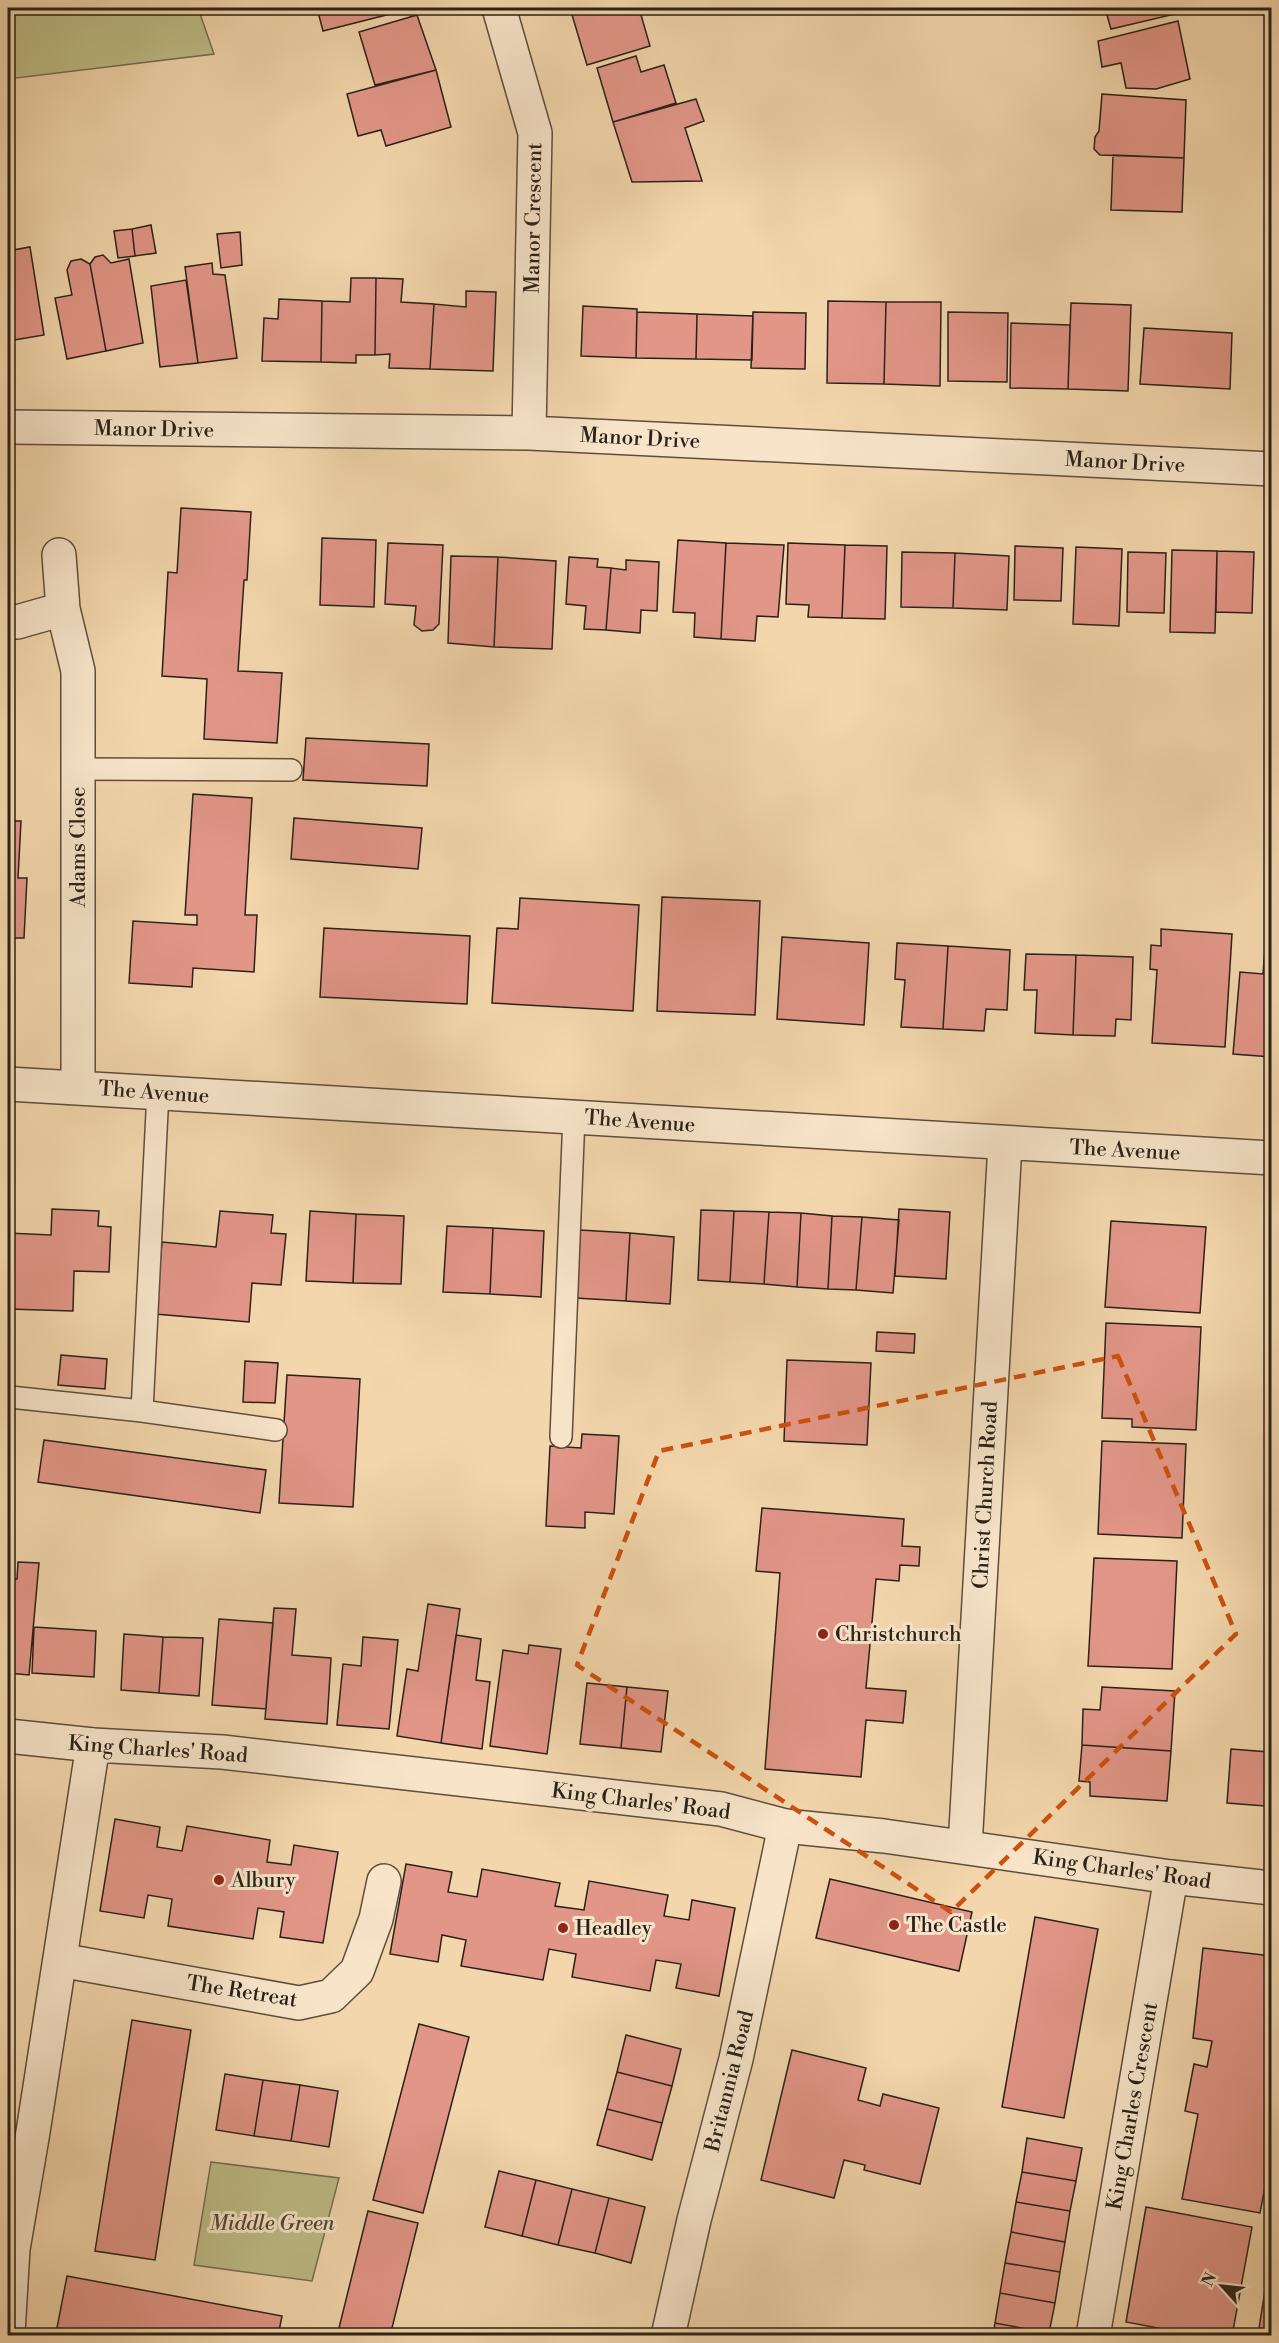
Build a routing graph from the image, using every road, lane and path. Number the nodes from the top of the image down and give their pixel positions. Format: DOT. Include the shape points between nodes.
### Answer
graph roads {
  1 [pos="499,8"];
  2 [pos="8,427"];
  3 [pos="530,433"];
  4 [pos="1272,469"];
  5 [pos="59,555"];
  6 [pos="63,609"];
  7 [pos="17,622"];
  8 [pos="78,769"];
  9 [pos="291,770"];
  10 [pos="8,1084"];
  11 [pos="78,1087"];
  12 [pos="158,1092"];
  13 [pos="574,1116"];
  14 [pos="1005,1144"];
  15 [pos="1272,1158"];
  16 [pos="10,1397"];
  17 [pos="142,1411"];
  18 [pos="276,1430"];
  19 [pos="561,1437"];
  20 [pos="8,1736"];
  21 [pos="93,1745"];
  22 [pos="785,1826"];
  23 [pos="965,1847"];
  24 [pos="1171,1876"];
  25 [pos="384,1881"];
  26 [pos="1272,1888"];
  27 [pos="60,1960"];
  28 [pos="20,2130"];
  29 [pos="8,2333"];
  30 [pos="668,2336"];
  31 [pos="1093,2336"];
  1 -- 3 [label="street, Manor Crescent" via="535,133"];
  2 -- 3 [label="street, Manor Drive"];
  3 -- 4 [label="street, Manor Drive"];
  5 -- 6 [label="street, Adams Close"];
  6 -- 7 [label="street"];
  6 -- 8 [label="street, Adams Close" via="78,671"];
  8 -- 9 [label="lane"];
  8 -- 11 [label="street, Adams Close"];
  10 -- 11 [label="street, The Avenue"];
  11 -- 12 [label="street, The Avenue"];
  12 -- 13 [label="street, The Avenue"];
  12 -- 17 [label="lane"];
  13 -- 14 [label="street, The Avenue"];
  13 -- 19 [label="lane"];
  14 -- 15 [label="street, The Avenue"];
  14 -- 23 [label="street, Christ Church Road"];
  16 -- 17 [label="lane"];
  17 -- 18 [label="lane"];
  20 -- 21 [label="street, King Charles' Road"];
  21 -- 22 [label="street, King Charles' Road" via="222,1752 710,1807"];
  21 -- 27 [label="street"];
  22 -- 23 [label="street, King Charles' Road"];
  22 -- 30 [label="street, Britannia Road" via="736,2059"];
  23 -- 24 [label="street, King Charles' Road"];
  24 -- 26 [label="street, King Charles' Road"];
  24 -- 31 [label="street, King Charles Crescent"];
  25 -- 27 [label="street, The Retreat" via="376,1919 357,1971 331,1996 298,2003"];
  27 -- 28 [label="street"];
  28 -- 29 [label="street"];
}
